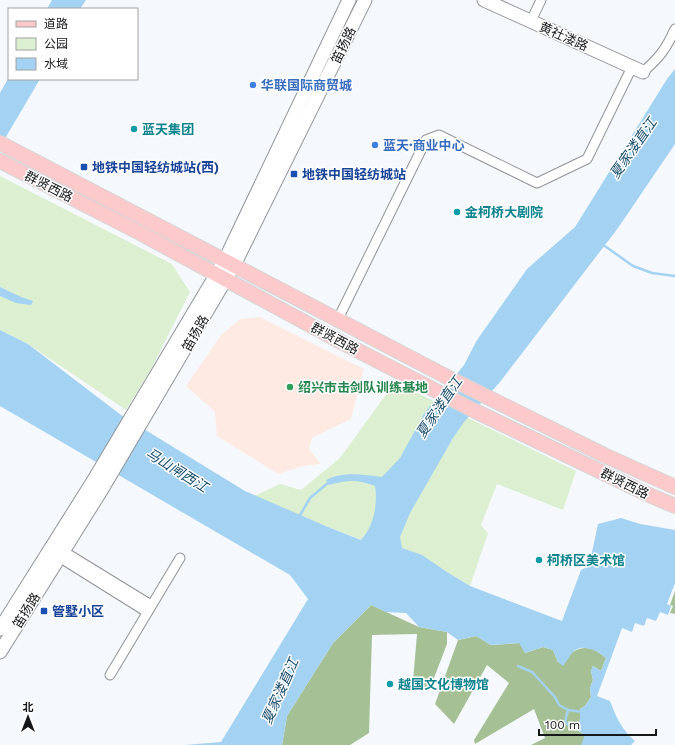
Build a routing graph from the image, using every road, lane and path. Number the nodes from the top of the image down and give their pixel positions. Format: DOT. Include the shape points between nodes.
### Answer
graph roads {
  1 [pos="349,0"];
  2 [pos="365,0"];
  3 [pos="484,0"];
  4 [pos="541,0"];
  5 [pos="531,21"];
  6 [pos="675,28"];
  7 [pos="638,69"];
  8 [pos="4,145"];
  9 [pos="0,161"];
  10 [pos="230,262"];
  11 [pos="221,276"];
  12 [pos="338,319"];
  13 [pos="97,486"];
  14 [pos="675,488"];
  15 [pos="675,506"];
  16 [pos="61,554"];
  17 [pos="180,558"];
  18 [pos="149,608"];
  19 [pos="0,629"];
  20 [pos="0,652"];
  21 [pos="110,675"];
  1 -- 10 [label="street, 笛扬路"];
  2 -- 10 [label="street, 笛扬路"];
  3 -- 5 [label="street, 黄社溇路"];
  4 -- 5 [label="street"];
  5 -- 7 [label="street, 黄社溇路"];
  6 -- 7 [label="street" via="656,60"];
  7 -- 12 [label="street" via="587,159 536,183 439,135 426,140"];
  8 -- 10 [label="main road, 群贤西路"];
  9 -- 11 [label="main road, 群贤西路"];
  10 -- 11 [label="street, 笛扬路"];
  10 -- 12 [label="main road, 群贤西路"];
  11 -- 13 [label="street, 笛扬路"];
  11 -- 15 [label="main road, 群贤西路" via="475,411"];
  12 -- 14 [label="main road, 群贤西路" via="451,379"];
  13 -- 16 [label="street, 笛扬路"];
  13 -- 19 [label="street, 笛扬路"];
  16 -- 18 [label="street"];
  16 -- 20 [label="street, 笛扬路"];
  17 -- 18 [label="street"];
  18 -- 21 [label="street"];
}
